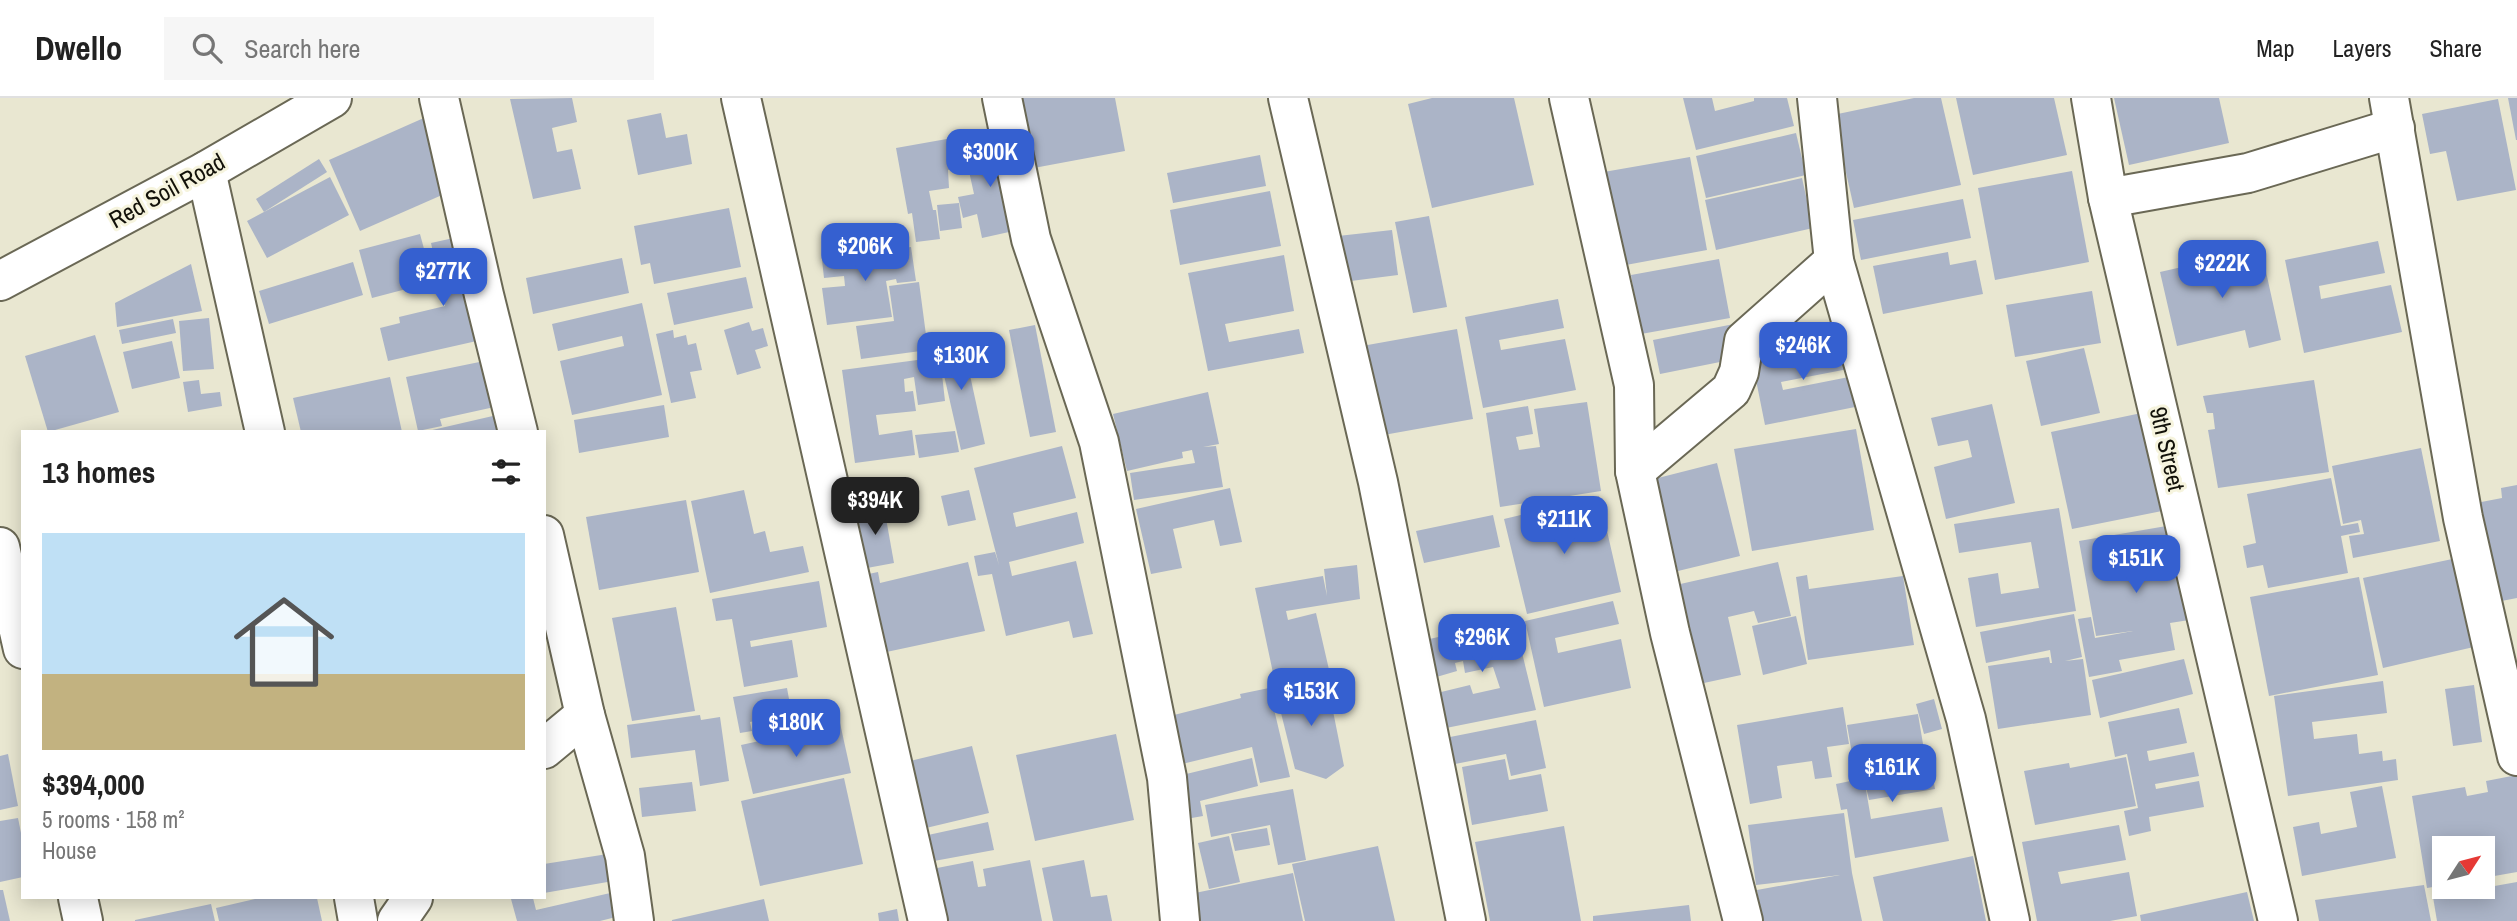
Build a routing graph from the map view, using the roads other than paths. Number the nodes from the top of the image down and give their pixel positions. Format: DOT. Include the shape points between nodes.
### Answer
graph roads {
  1 [pos="332,98"];
  2 [pos="439,98"];
  3 [pos="741,98"];
  4 [pos="1002,98"];
  5 [pos="1289,98"];
  6 [pos="1569,98"];
  7 [pos="1817,98"];
  8 [pos="2091,98"];
  9 [pos="2392,113"];
  10 [pos="206,171"];
  11 [pos="2108,198"];
  12 [pos="1834,261"];
  13 [pos="0,281"];
  14 [pos="265,430"];
  15 [pos="518,430"];
  16 [pos="1635,471"];
  17 [pos="546,544"];
  18 [pos="0,547"];
  19 [pos="21,640"];
  20 [pos="585,715"];
  21 [pos="546,747"];
  22 [pos="2517,756"];
  23 [pos="78,899"];
  24 [pos="354,899"];
  25 [pos="83,921"];
  26 [pos="358,921"];
  27 [pos="634,921"];
  28 [pos="928,921"];
  29 [pos="1180,921"];
  30 [pos="1466,921"];
  31 [pos="1743,921"];
  32 [pos="2010,921"];
  33 [pos="2278,921"];
  1 -- 10 [label="street, Red Soil Road"];
  2 -- 15 [label="street"];
  3 -- 28 [label="street"];
  4 -- 29 [label="street" via="1031,239 1099,442 1167,778"];
  5 -- 30 [label="street" via="1378,482"];
  6 -- 16 [label="street" via="1634,385"];
  7 -- 12 [label="street"];
  8 -- 11 [label="street, 9th Street"];
  9 -- 11 [label="street" via="2248,173"];
  9 -- 22 [label="street" via="2463,518"];
  10 -- 13 [label="street, Red Soil Road"];
  10 -- 14 [label="street"];
  11 -- 33 [label="street, 9th Street"];
  12 -- 16 [label="street" via="1744,341 1731,390"];
  12 -- 32 [label="street" via="1966,719"];
  16 -- 31 [label="street" via="1670,633"];
  17 -- 20 [label="street"];
  18 -- 19 [label="street"];
  20 -- 21 [label="street"];
  20 -- 27 [label="street" via="625,856"];
  23 -- 25 [label="street"];
  24 -- 26 [label="street"];
}
